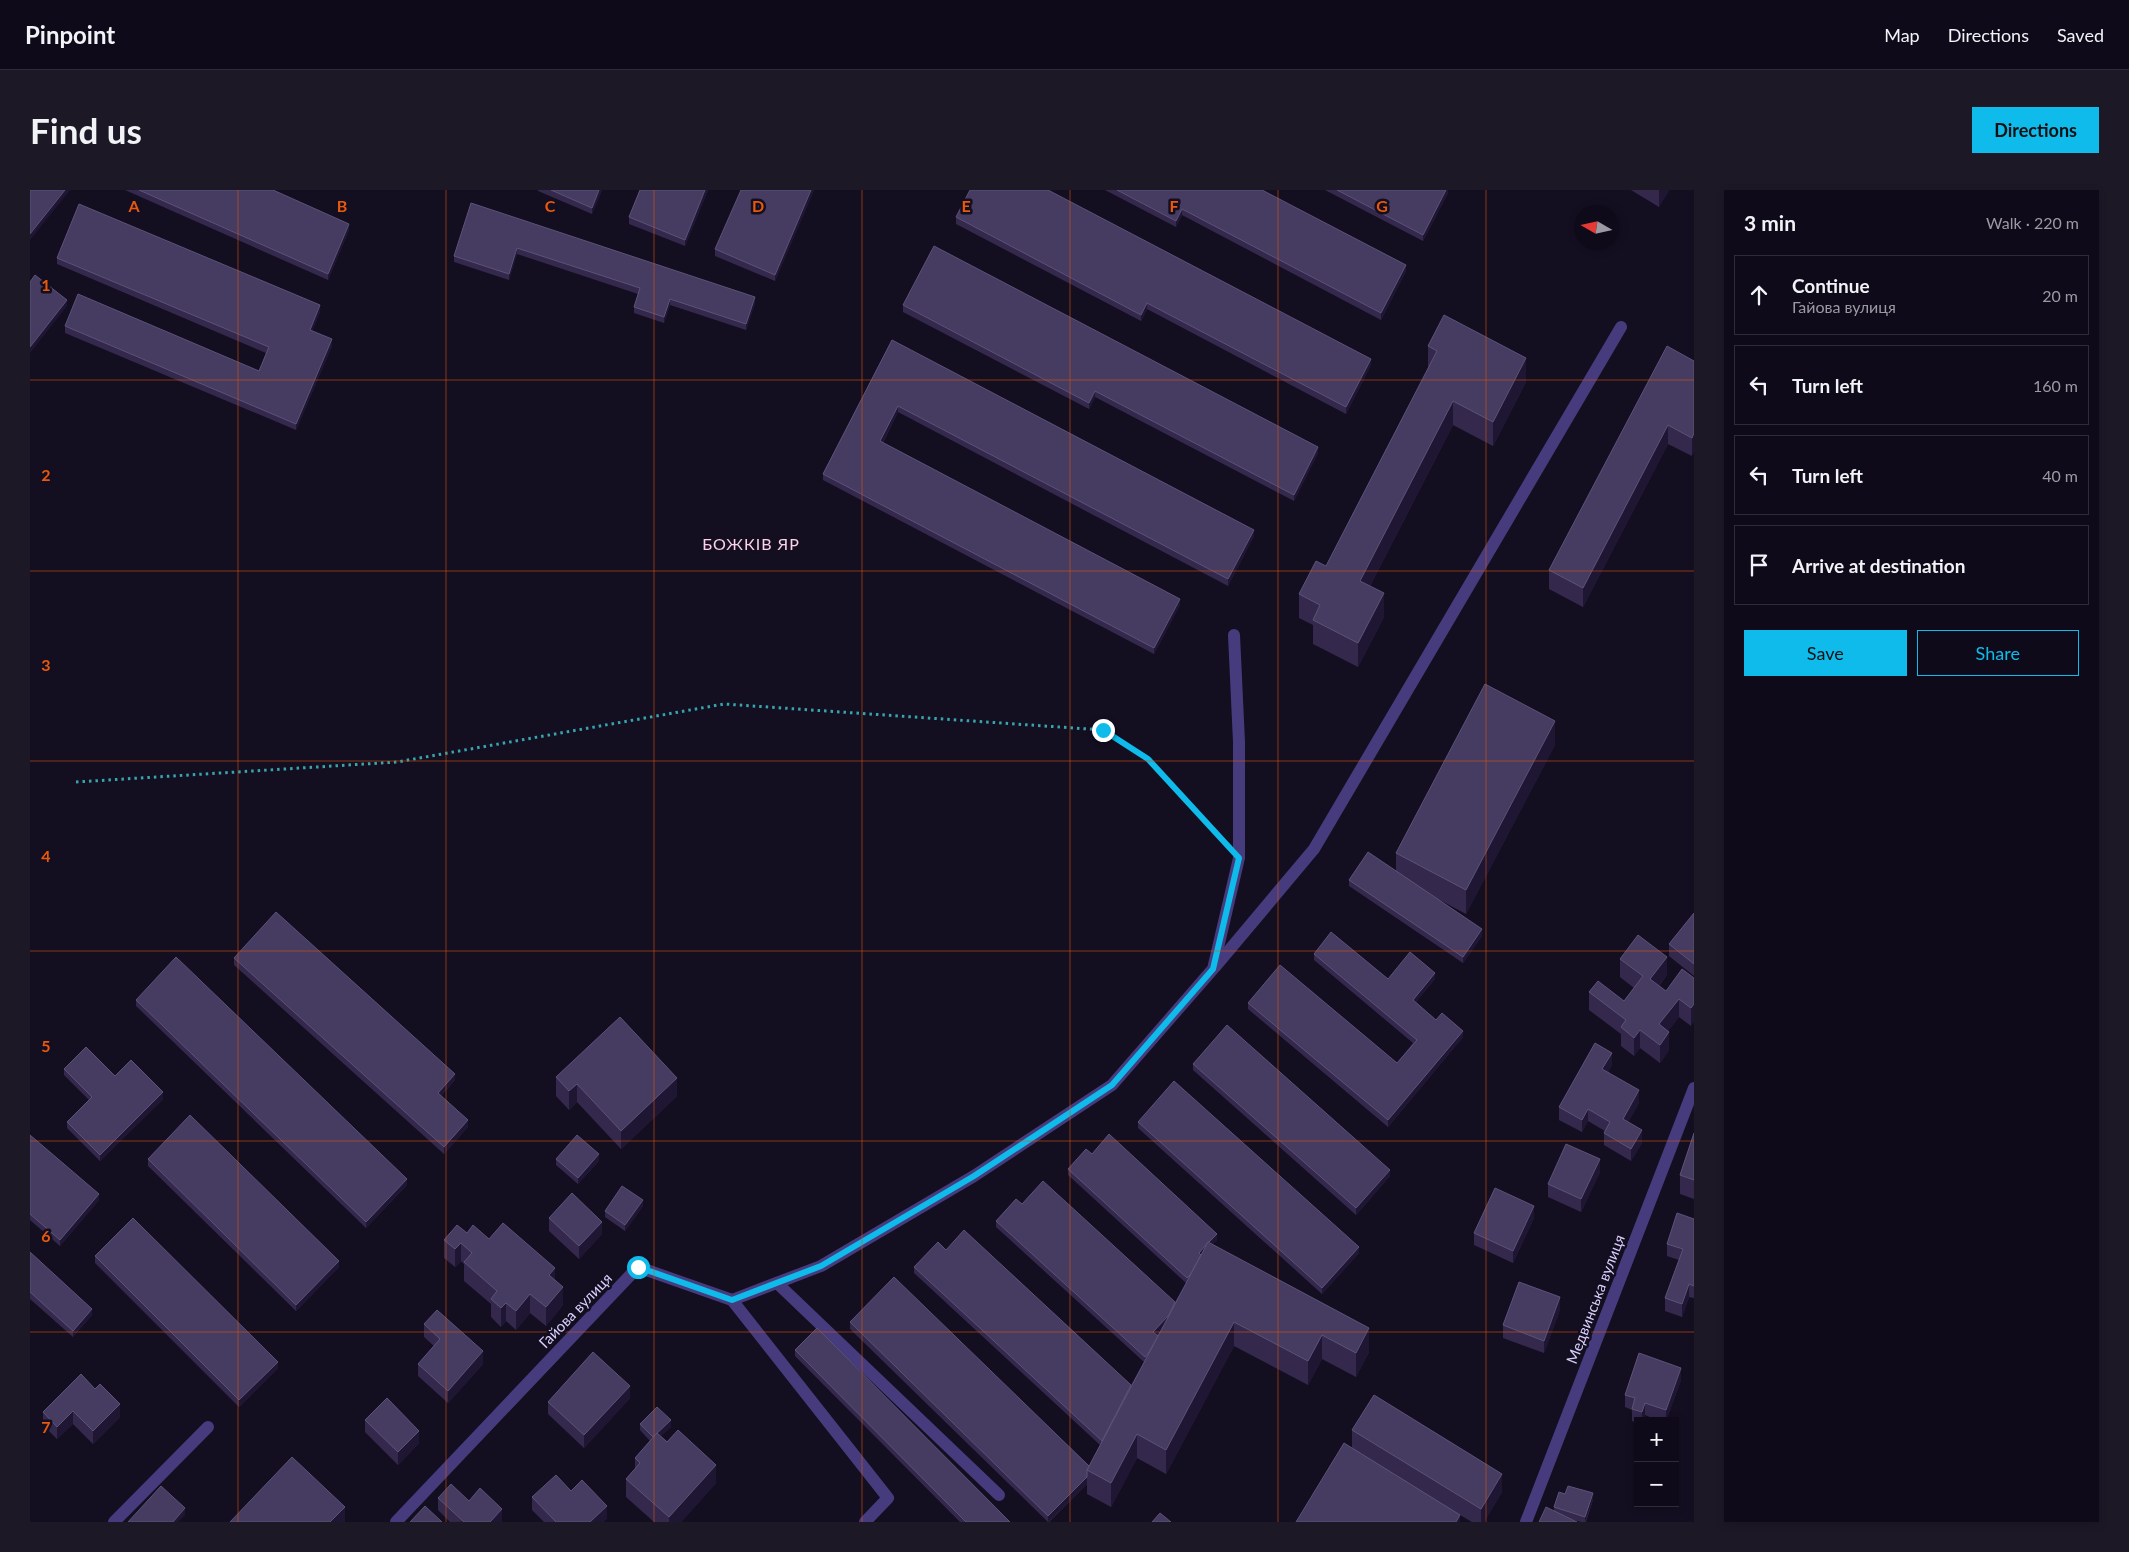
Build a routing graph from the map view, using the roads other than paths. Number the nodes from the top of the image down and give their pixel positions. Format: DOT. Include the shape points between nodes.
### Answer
graph roads {
  1 [pos="1621,327"];
  2 [pos="1234,635"];
  3 [pos="1213,969"];
  4 [pos="1694,1088"];
  5 [pos="777,1283"];
  6 [pos="732,1300"];
  7 [pos="208,1427"];
  8 [pos="1000,1495"];
  9 [pos="114,1522"];
  10 [pos="396,1522"];
  11 [pos="865,1522"];
  12 [pos="1526,1522"];
  1 -- 3 [label="street" via="1314,849"];
  2 -- 3 [label="street" via="1239,742 1239,858"];
  3 -- 5 [label="street" via="1112,1085 974,1176 821,1266"];
  4 -- 12 [label="street, Медвинська вулиця"];
  5 -- 6 [label="street"];
  5 -- 8 [label="street"];
  6 -- 10 [label="street, Гайова вулиця" via="638,1267"];
  6 -- 11 [label="street" via="888,1498"];
  7 -- 9 [label="street"];
}
